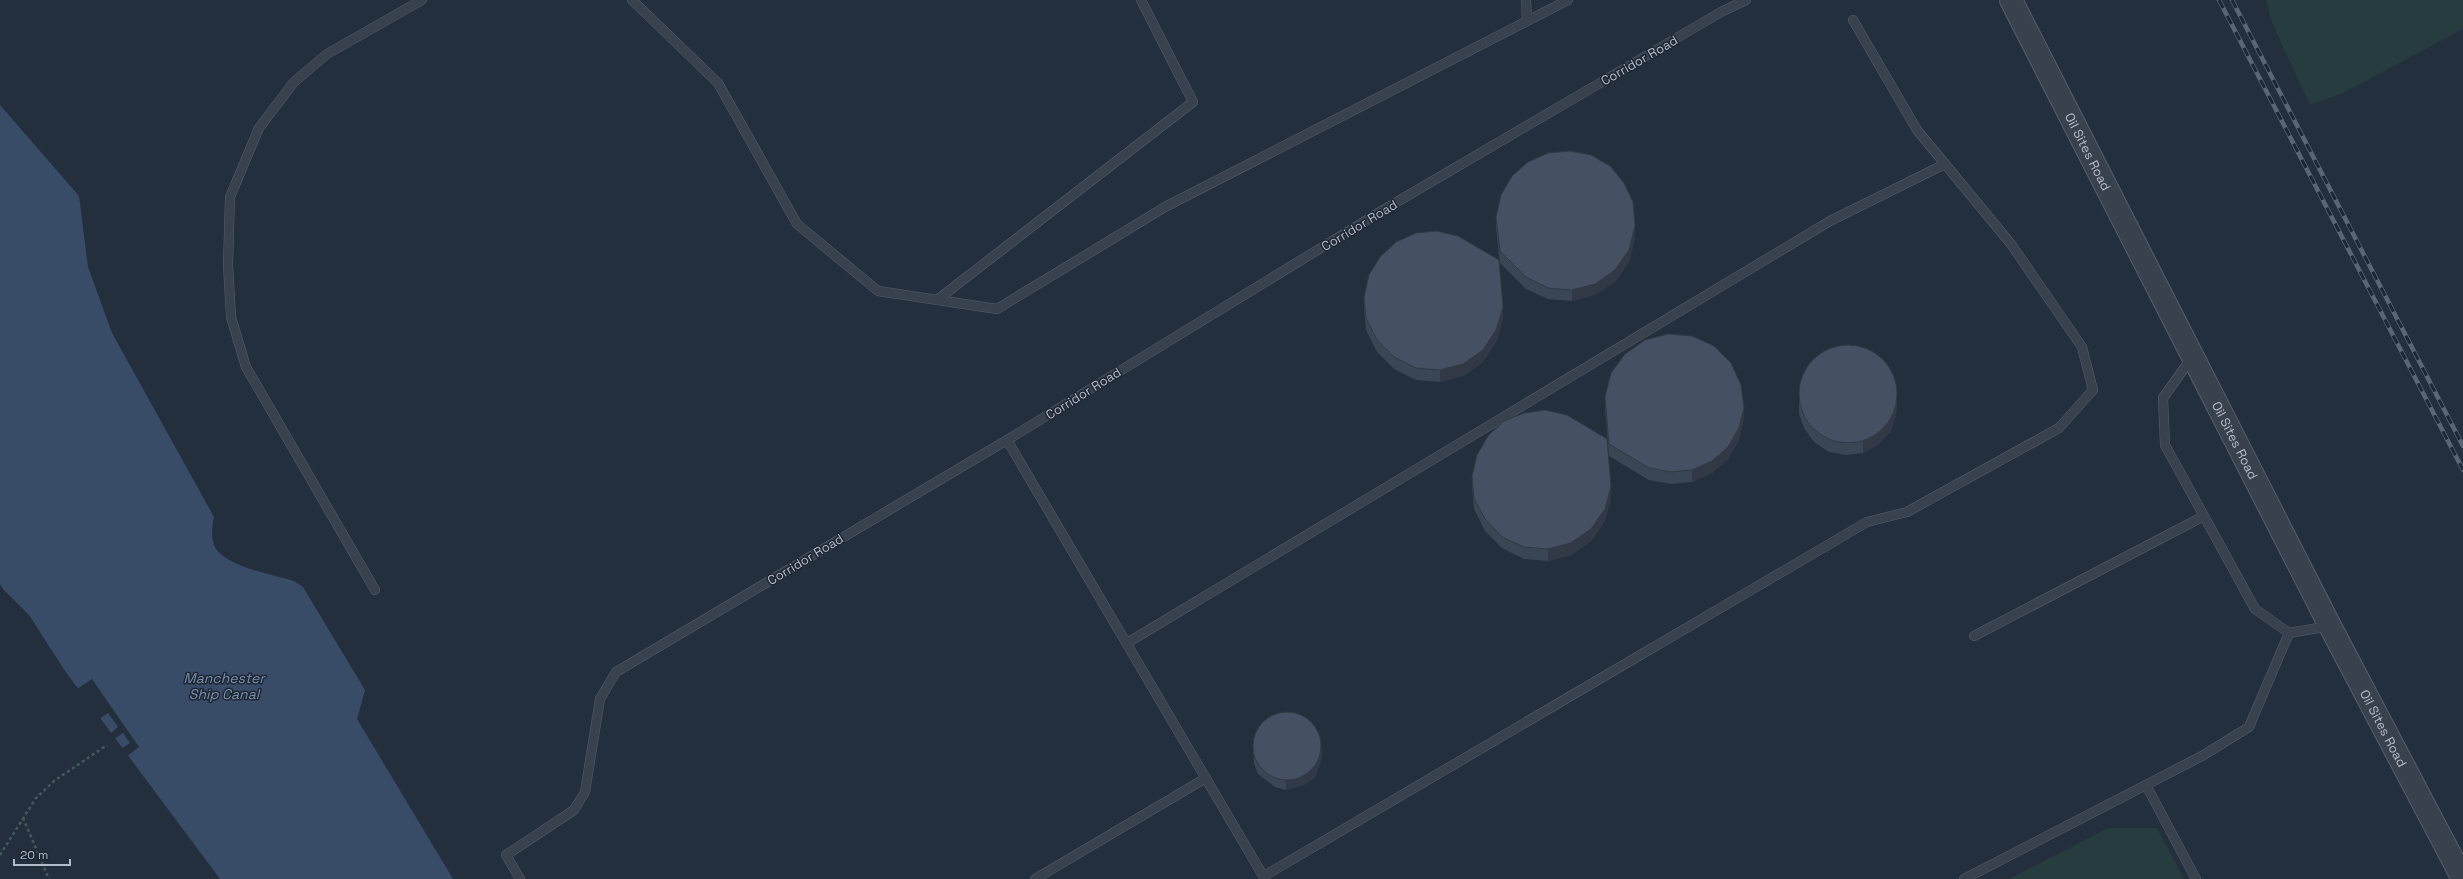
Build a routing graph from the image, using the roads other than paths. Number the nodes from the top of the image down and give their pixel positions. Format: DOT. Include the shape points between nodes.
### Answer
graph roads {
  1 [pos="422,0"];
  2 [pos="632,0"];
  3 [pos="1141,0"];
  4 [pos="1526,0"];
  5 [pos="1568,0"];
  6 [pos="1746,0"];
  7 [pos="2011,0"];
  8 [pos="1853,20"];
  9 [pos="1527,21"];
  10 [pos="1945,164"];
  11 [pos="938,300"];
  12 [pos="2192,357"];
  13 [pos="1007,440"];
  14 [pos="2204,516"];
  15 [pos="375,590"];
  16 [pos="2330,626"];
  17 [pos="2289,633"];
  18 [pos="1974,636"];
  19 [pos="1127,642"];
  20 [pos="1206,778"];
  21 [pos="2146,784"];
  22 [pos="1264,878"];
  23 [pos="520,879"];
  24 [pos="1035,879"];
  25 [pos="1964,879"];
  26 [pos="2196,879"];
  27 [pos="2463,879"];
  1 -- 15 [label="lane" via="327,54 294,82 260,128 230,197 228,265 231,317 246,367"];
  2 -- 11 [label="lane" via="718,82 797,224 878,291"];
  3 -- 11 [label="lane" via="1193,102"];
  4 -- 9 [label="lane"];
  5 -- 9 [label="lane"];
  6 -- 13 [label="lane, Corridor Road" via="1720,12 1378,213"];
  7 -- 12 [label="street, Oil Sites Road"];
  8 -- 10 [label="lane" via="1917,130"];
  9 -- 11 [label="lane" via="1166,207 996,309"];
  10 -- 19 [label="lane" via="1830,221"];
  10 -- 22 [label="lane" via="2011,244 2082,347 2092,390 2059,428 1906,512 1867,522"];
  12 -- 14 [label="lane" via="2163,398 2165,445"];
  12 -- 16 [label="street, Oil Sites Road"];
  13 -- 19 [label="lane"];
  13 -- 23 [label="lane, Corridor Road" via="616,672 600,699 584,792 574,810 506,855"];
  14 -- 17 [label="lane" via="2255,609"];
  14 -- 18 [label="lane"];
  16 -- 17 [label="lane"];
  16 -- 27 [label="street, Oil Sites Road"];
  17 -- 21 [label="lane" via="2250,727 2202,756"];
  19 -- 20 [label="lane"];
  20 -- 22 [label="lane"];
  20 -- 24 [label="lane"];
  21 -- 25 [label="lane"];
  21 -- 26 [label="lane"];
}
